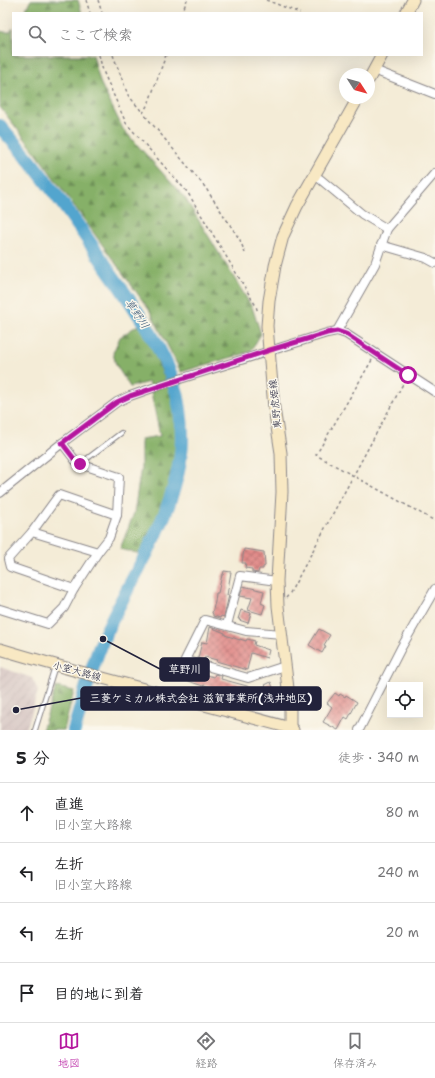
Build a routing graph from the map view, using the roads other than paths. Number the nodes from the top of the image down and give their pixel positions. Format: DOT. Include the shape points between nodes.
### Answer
graph roads {
  1 [pos="413,0"];
  2 [pos="407,12"];
  3 [pos="381,56"];
  4 [pos="375,68"];
  5 [pos="375,75"];
  6 [pos="435,94"];
  7 [pos="355,104"];
  8 [pos="314,176"];
  9 [pos="434,176"];
  10 [pos="387,229"];
  11 [pos="381,245"];
  12 [pos="435,263"];
  13 [pos="337,331"];
  14 [pos="270,350"];
  15 [pos="435,392"];
  16 [pos="121,433"];
  17 [pos="62,443"];
  18 [pos="80,464"];
  19 [pos="0,493"];
  20 [pos="117,514"];
  21 [pos="32,532"];
  22 [pos="98,552"];
  23 [pos="277,581"];
  24 [pos="74,589"];
  25 [pos="435,590"];
  26 [pos="0,609"];
  27 [pos="227,625"];
  28 [pos="282,634"];
  29 [pos="0,649"];
  30 [pos="57,666"];
  31 [pos="285,666"];
  32 [pos="291,729"];
  33 [pos="35,730"];
  34 [pos="359,730"];
  1 -- 2 [label="main road"];
  3 -- 4 [label="main road"];
  5 -- 6 [label="street"];
  7 -- 8 [label="main road, 東野虎姫線"];
  8 -- 10 [label="street" via="362,214"];
  8 -- 14 [label="main road, 東野虎姫線" via="283,236 275,266 267,326"];
  9 -- 10 [label="street"];
  10 -- 11 [label="street"];
  11 -- 12 [label="street"];
  11 -- 13 [label="street" via="375,264"];
  13 -- 14 [label="street"];
  13 -- 15 [label="street" via="346,334"];
  14 -- 17 [label="street" via="130,396 117,402"];
  14 -- 23 [label="main road, 東野虎姫線" via="274,408 281,453 282,492"];
  16 -- 18 [label="lane"];
  17 -- 18 [label="street"];
  17 -- 19 [label="street"];
  18 -- 20 [label="street" via="119,477"];
  20 -- 21 [label="street" via="59,496"];
  20 -- 22 [label="street" via="109,538"];
  21 -- 22 [label="street"];
  21 -- 24 [label="street" via="8,559 10,567"];
  22 -- 24 [label="street"];
  23 -- 27 [label="street" via="240,576"];
  23 -- 28 [label="main road, 東野虎姫線"];
  24 -- 26 [label="street" via="64,608 48,624"];
  25 -- 34 [label="street" via="401,648"];
  27 -- 28 [label="street" via="246,631"];
  27 -- 31 [label="street" via="205,620 185,660 248,678"];
  28 -- 31 [label="main road, 東野虎姫線"];
  29 -- 30 [label="main road, 小室大路線"];
  30 -- 32 [label="main road, 小室大路線"];
  30 -- 33 [label="lane"];
  31 -- 32 [label="main road, 東野虎姫線"];
}
